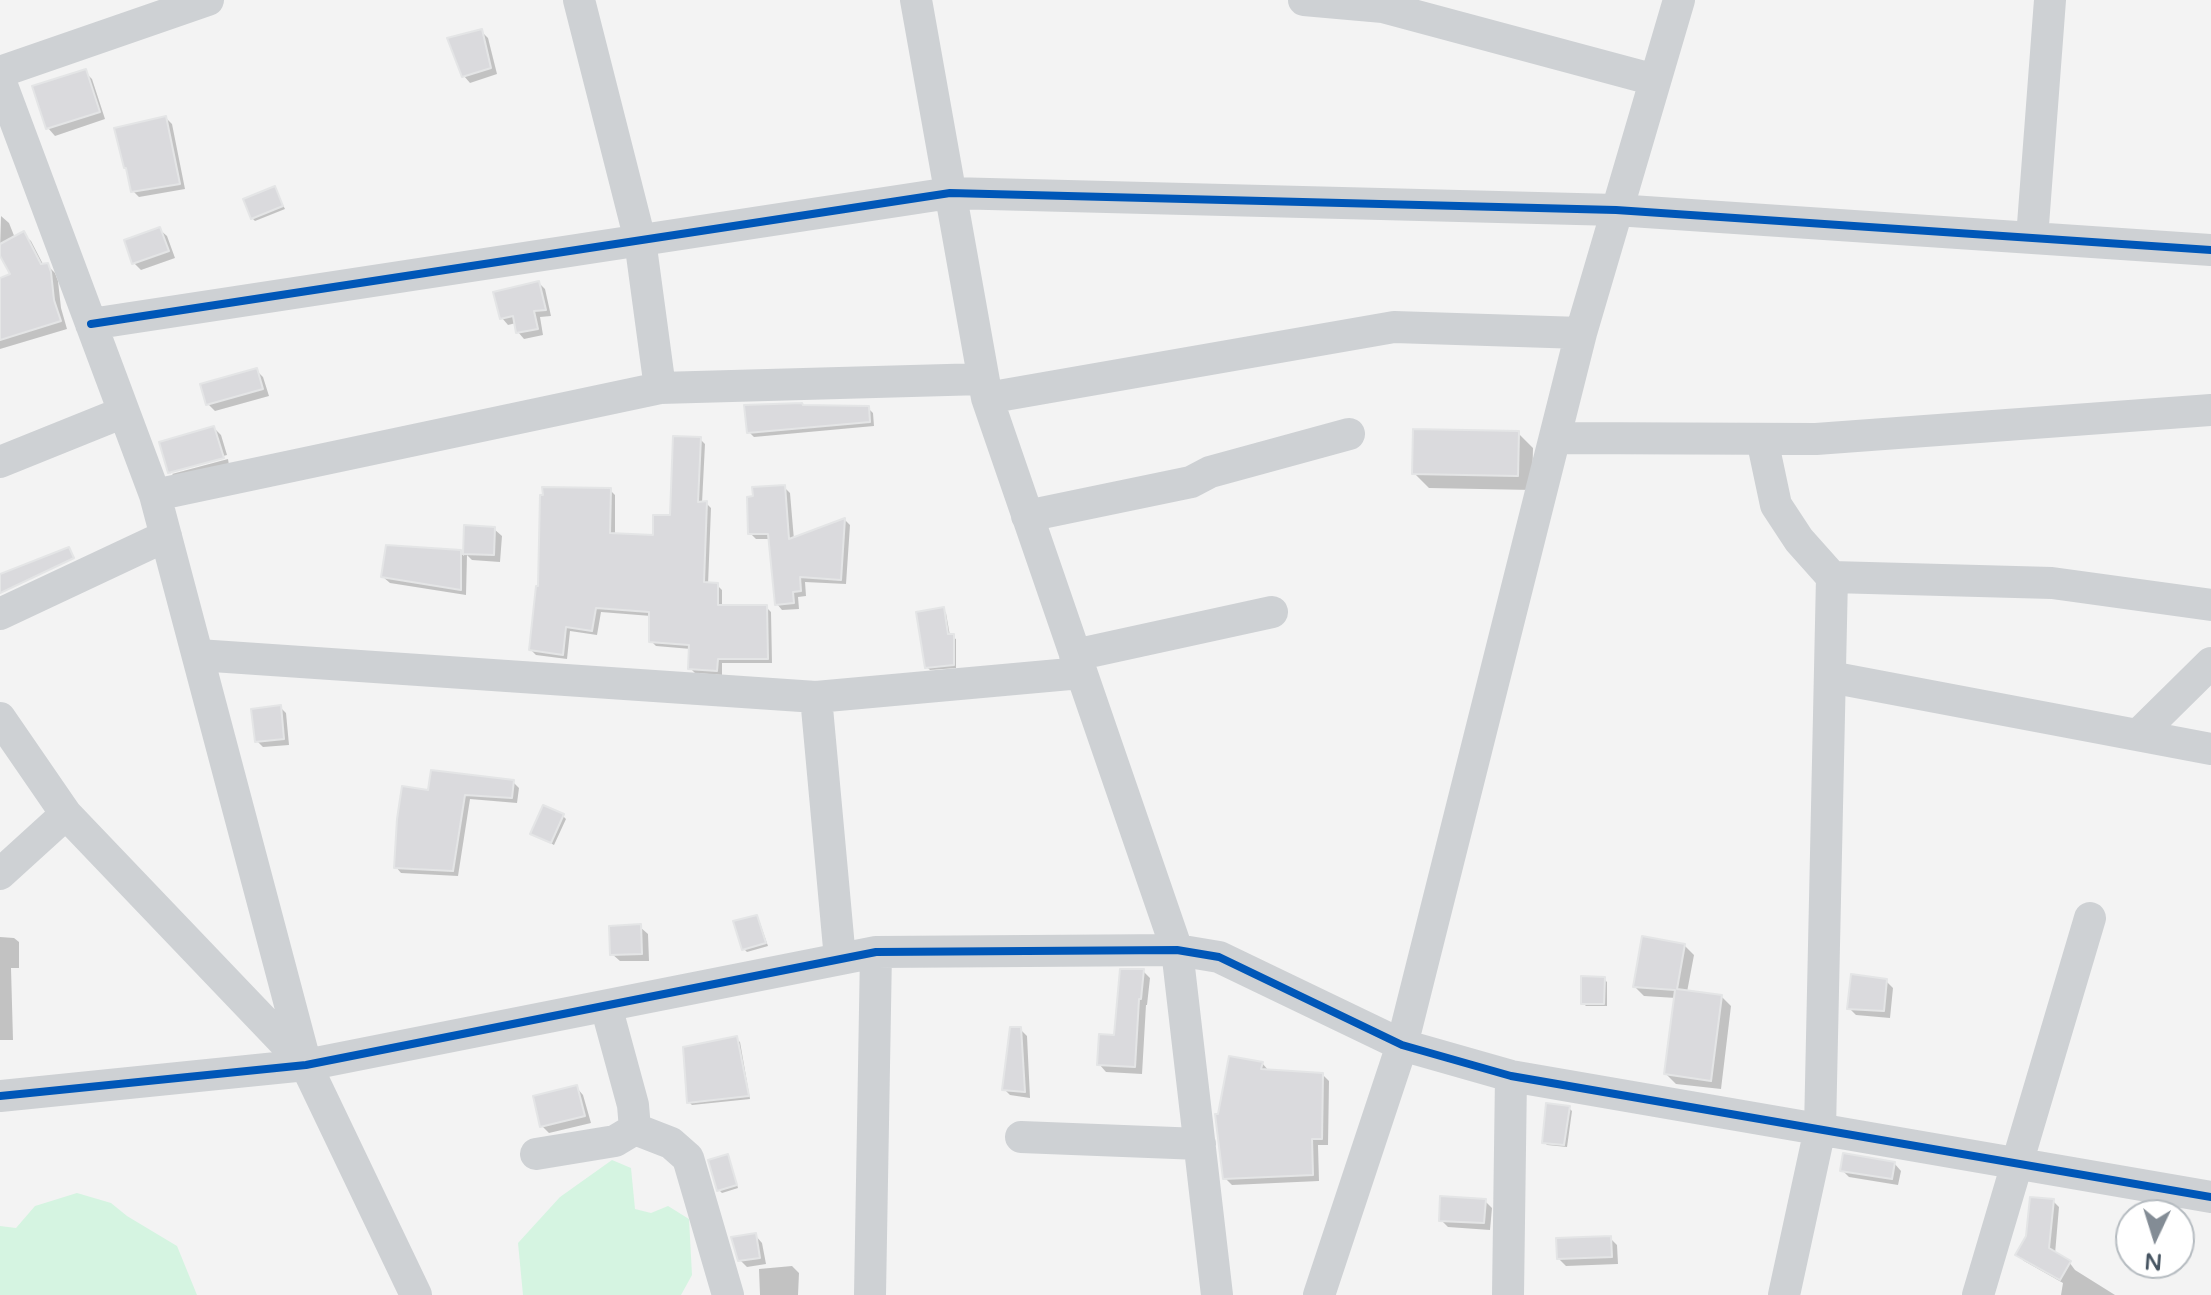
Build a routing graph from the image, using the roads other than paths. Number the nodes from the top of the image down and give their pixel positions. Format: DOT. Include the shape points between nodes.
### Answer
graph roads {
  1 [pos="208,0"];
  2 [pos="579,0"];
  3 [pos="916,0"];
  4 [pos="1304,0"];
  5 [pos="1679,0"];
  6 [pos="2050,0"];
  7 [pos="1655,80"];
  8 [pos="1,83"];
  9 [pos="950,193"];
  10 [pos="1616,210"];
  11 [pos="2032,238"];
  12 [pos="640,240"];
  13 [pos="2211,250"];
  14 [pos="91,324"];
  15 [pos="1581,333"];
  16 [pos="660,388"];
  17 [pos="985,388"];
  18 [pos="2211,410"];
  19 [pos="124,412"];
  20 [pos="1349,434"];
  21 [pos="1555,438"];
  22 [pos="1762,439"];
  23 [pos="0,462"];
  24 [pos="155,495"];
  25 [pos="1027,516"];
  26 [pos="166,536"];
  27 [pos="1832,577"];
  28 [pos="2211,605"];
  29 [pos="1272,612"];
  30 [pos="0,614"];
  31 [pos="198,655"];
  32 [pos="2211,663"];
  33 [pos="1078,664"];
  34 [pos="1830,677"];
  35 [pos="816,697"];
  36 [pos="0,718"];
  37 [pos="2138,735"];
  38 [pos="2211,749"];
  39 [pos="66,814"];
  40 [pos="0,874"];
  41 [pos="2090,918"];
  42 [pos="1177,950"];
  43 [pos="876,952"];
  44 [pos="840,959"];
  45 [pos="606,1006"];
  46 [pos="1402,1045"];
  47 [pos="306,1065"];
  48 [pos="1511,1076"];
  49 [pos="0,1096"];
  50 [pos="635,1129"];
  51 [pos="1820,1129"];
  52 [pos="1021,1137"];
  53 [pos="1200,1144"];
  54 [pos="536,1154"];
  55 [pos="2016,1163"];
  56 [pos="2211,1197"];
  57 [pos="416,1295"];
  58 [pos="728,1295"];
  59 [pos="870,1295"];
  60 [pos="1217,1295"];
  61 [pos="1319,1295"];
  62 [pos="1508,1295"];
  63 [pos="1784,1295"];
  64 [pos="1978,1295"];
  1 -- 8 [label="street"];
  2 -- 12 [label="street"];
  3 -- 9 [label="street"];
  4 -- 7 [label="street" via="1383,7"];
  5 -- 7 [label="street"];
  6 -- 11 [label="street"];
  7 -- 10 [label="street"];
  8 -- 14 [label="street"];
  9 -- 10 [label="street"];
  9 -- 12 [label="street"];
  9 -- 17 [label="street"];
  10 -- 11 [label="street"];
  10 -- 15 [label="street"];
  11 -- 13 [label="street"];
  12 -- 14 [label="street"];
  12 -- 16 [label="street"];
  14 -- 19 [label="street"];
  15 -- 17 [label="street" via="1394,327"];
  15 -- 21 [label="street"];
  16 -- 17 [label="street"];
  16 -- 24 [label="street"];
  17 -- 25 [label="street"];
  18 -- 22 [label="street"];
  19 -- 23 [label="street"];
  19 -- 24 [label="street"];
  20 -- 25 [label="street" via="1210,472 1191,482"];
  21 -- 22 [label="street"];
  21 -- 46 [label="street"];
  22 -- 27 [label="street" via="1776,505"];
  24 -- 26 [label="street"];
  25 -- 33 [label="street"];
  26 -- 30 [label="street"];
  26 -- 31 [label="street"];
  27 -- 28 [label="street" via="2052,583"];
  27 -- 34 [label="street"];
  29 -- 33 [label="street"];
  31 -- 35 [label="street"];
  31 -- 47 [label="street"];
  32 -- 37 [label="street"];
  33 -- 35 [label="street"];
  33 -- 42 [label="street"];
  34 -- 37 [label="street"];
  34 -- 51 [label="street"];
  35 -- 44 [label="street"];
  36 -- 39 [label="street"];
  37 -- 38 [label="street"];
  39 -- 40 [label="street"];
  39 -- 47 [label="street"];
  41 -- 55 [label="street"];
  42 -- 43 [label="street"];
  42 -- 46 [label="street" via="1219,957"];
  42 -- 53 [label="street"];
  43 -- 44 [label="street"];
  43 -- 59 [label="street"];
  44 -- 45 [label="street"];
  45 -- 47 [label="street"];
  45 -- 50 [label="street"];
  46 -- 48 [label="street"];
  46 -- 61 [label="street"];
  47 -- 49 [label="street"];
  47 -- 57 [label="street"];
  48 -- 51 [label="street"];
  48 -- 62 [label="street"];
  50 -- 54 [label="street" via="615,1141"];
  50 -- 58 [label="street" via="671,1143 688,1158"];
  51 -- 55 [label="street"];
  51 -- 63 [label="street"];
  52 -- 53 [label="street"];
  53 -- 60 [label="street"];
  55 -- 56 [label="street"];
  55 -- 64 [label="street"];
}
